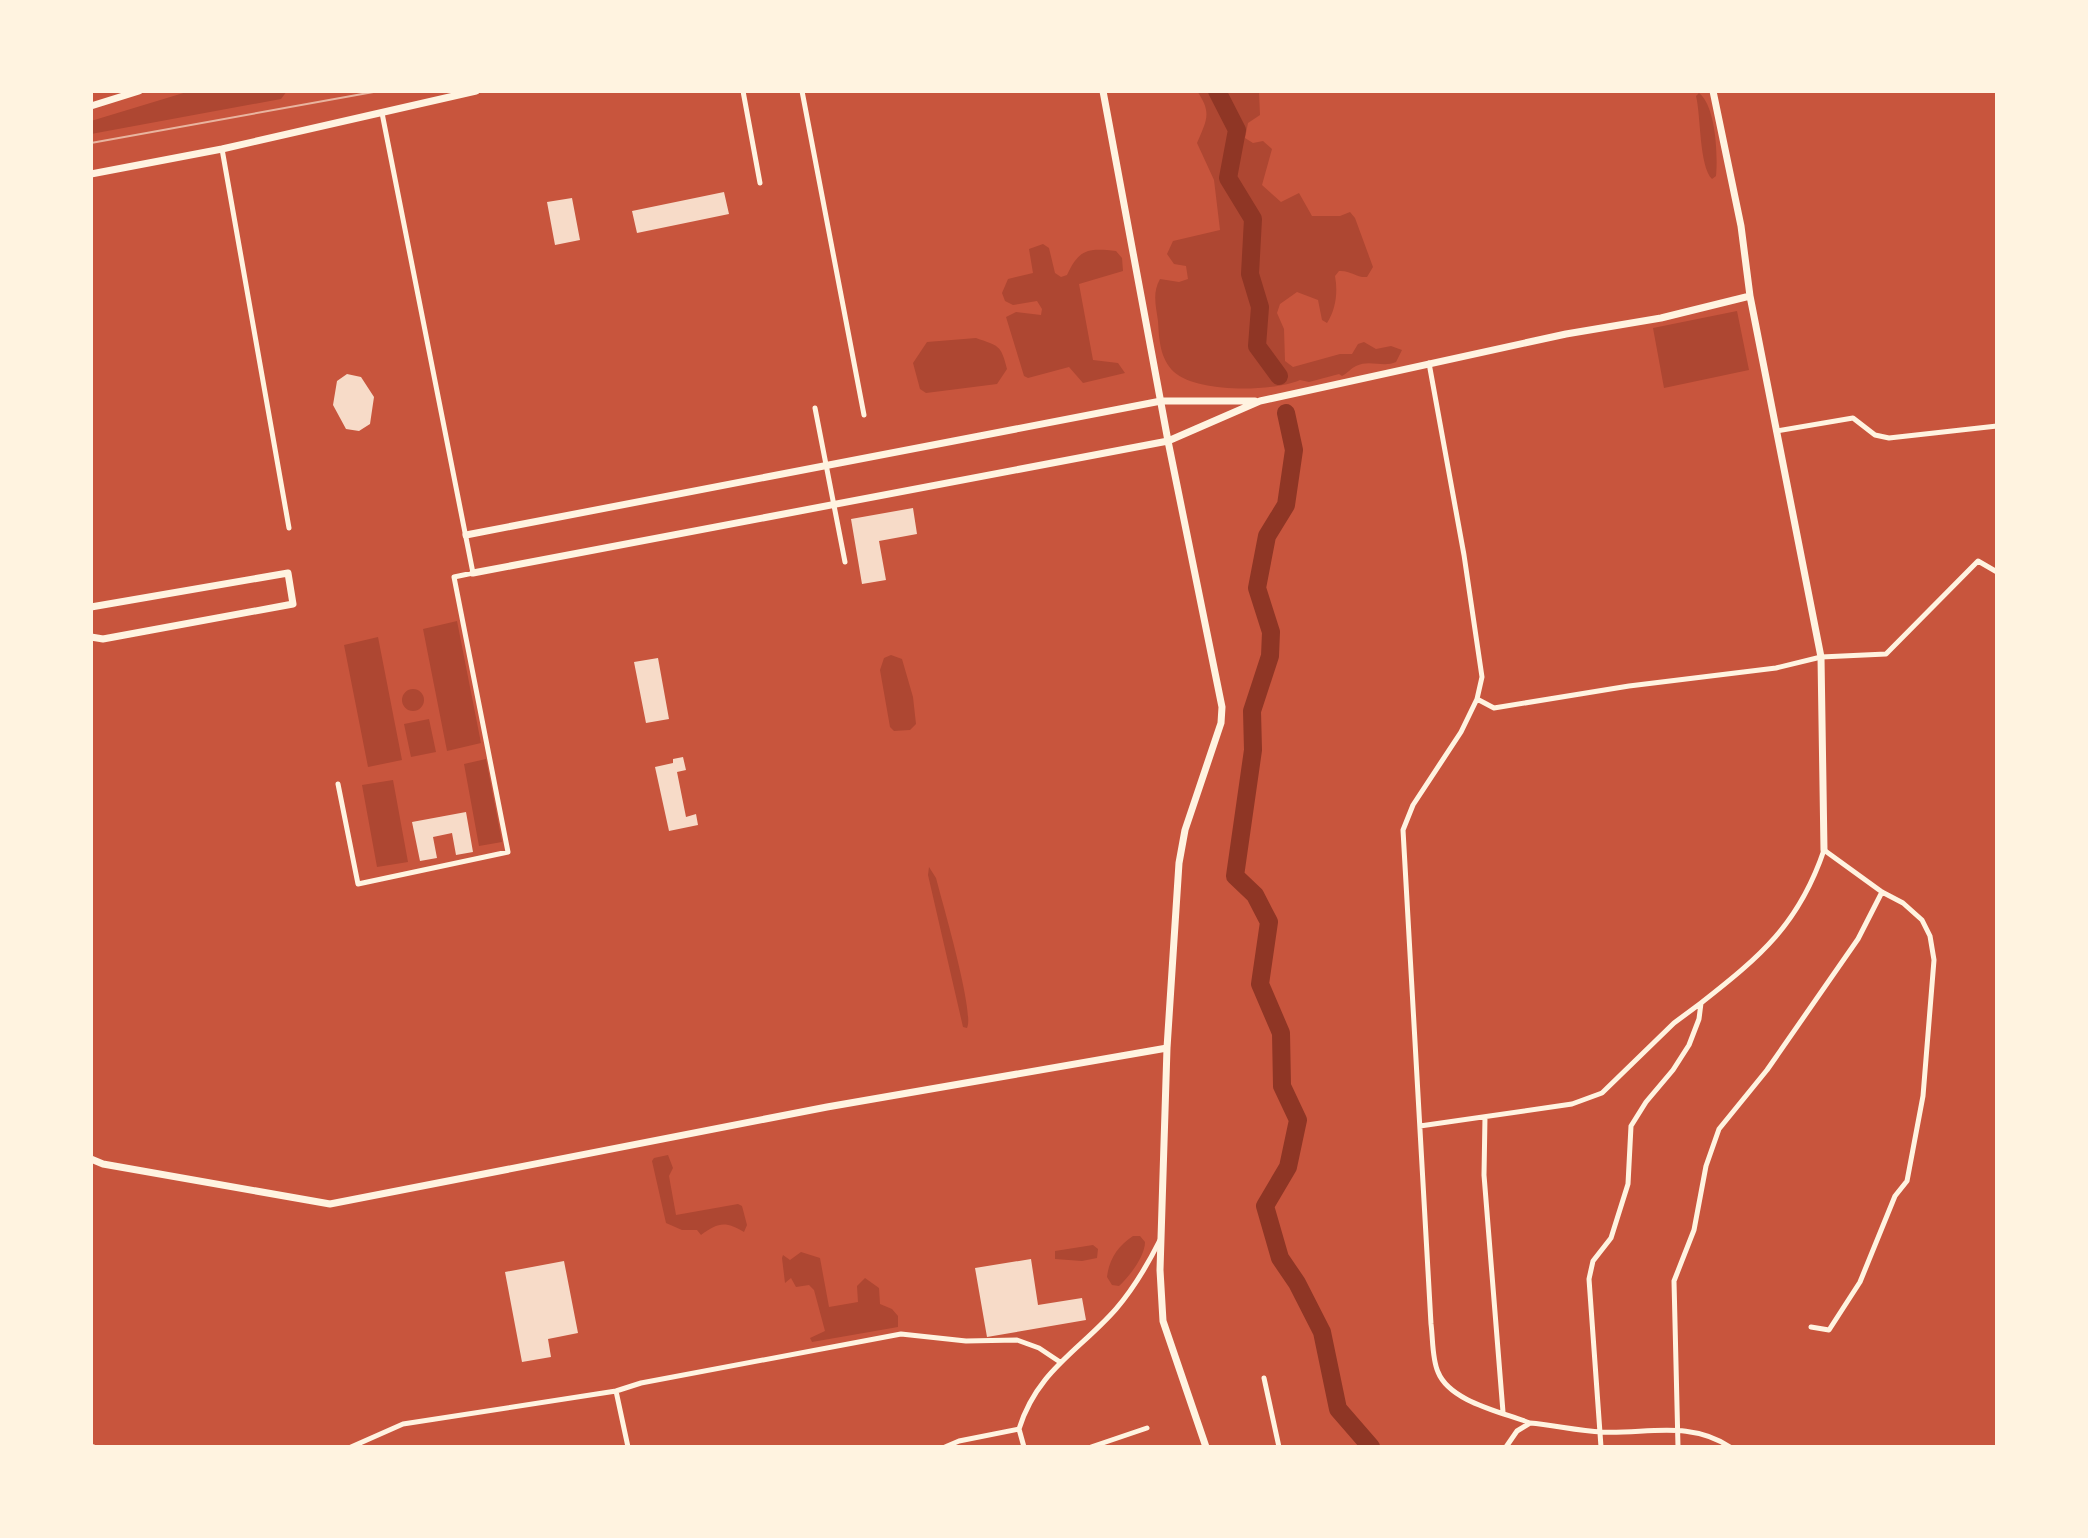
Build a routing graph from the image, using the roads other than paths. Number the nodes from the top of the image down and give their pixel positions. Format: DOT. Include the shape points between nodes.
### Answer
graph roads {
  1 [pos="139,91"];
  2 [pos="477,91"];
  3 [pos="743,91"];
  4 [pos="802,91"];
  5 [pos="1103,91"];
  6 [pos="1713,91"];
  7 [pos="91,106"];
  8 [pos="382,113"];
  9 [pos="222,149"];
  10 [pos="91,174"];
  11 [pos="760,183"];
  12 [pos="1750,296"];
  13 [pos="1429,363"];
  14 [pos="1161,401"];
  15 [pos="1260,401"];
  16 [pos="815,408"];
  17 [pos="864,415"];
  18 [pos="1997,426"];
  19 [pos="1776,431"];
  20 [pos="1168,441"];
  21 [pos="827,465"];
  22 [pos="834,504"];
  23 [pos="289,528"];
  24 [pos="466,535"];
  25 [pos="845,562"];
  26 [pos="1997,572"];
  27 [pos="473,573"];
  28 [pos="91,607"];
  29 [pos="91,637"];
  30 [pos="1821,657"];
  31 [pos="1478,699"];
  32 [pos="338,784"];
  33 [pos="1824,850"];
  34 [pos="1882,892"];
  35 [pos="1701,1003"];
  36 [pos="1167,1048"];
  37 [pos="1485,1117"];
  38 [pos="1420,1126"];
  39 [pos="91,1159"];
  40 [pos="1163,1232"];
  41 [pos="1811,1327"];
  42 [pos="1060,1362"];
  43 [pos="1264,1378"];
  44 [pos="616,1391"];
  45 [pos="1503,1412"];
  46 [pos="1530,1423"];
  47 [pos="1147,1428"];
  48 [pos="1678,1428"];
  49 [pos="1019,1429"];
  50 [pos="1599,1432"];
  51 [pos="351,1447"];
  52 [pos="628,1447"];
  53 [pos="945,1447"];
  54 [pos="1024,1447"];
  55 [pos="1091,1447"];
  56 [pos="1206,1447"];
  57 [pos="1279,1447"];
  58 [pos="1506,1447"];
  59 [pos="1601,1447"];
  60 [pos="1678,1447"];
  61 [pos="1730,1447"];
  1 -- 7 [label="street"];
  2 -- 8 [label="street"];
  3 -- 11 [label="street"];
  4 -- 17 [label="street"];
  5 -- 14 [label="street"];
  6 -- 12 [label="street" via="1741,226"];
  8 -- 9 [label="street"];
  8 -- 24 [label="street"];
  9 -- 10 [label="street"];
  9 -- 23 [label="street"];
  12 -- 13 [label="street"];
  12 -- 19 [label="street"];
  13 -- 15 [label="street"];
  13 -- 31 [label="street" via="1481,663"];
  14 -- 15 [label="street"];
  14 -- 20 [label="street"];
  14 -- 21 [label="street"];
  15 -- 20 [label="street"];
  16 -- 21 [label="street"];
  18 -- 19 [label="street" via="1889,438 1875,435 1853,418"];
  19 -- 30 [label="street"];
  20 -- 22 [label="street"];
  20 -- 36 [label="street" via="1222,723 1185,830 1179,863"];
  21 -- 22 [label="street"];
  21 -- 24 [label="street"];
  22 -- 25 [label="street"];
  22 -- 27 [label="street"];
  24 -- 27 [label="street"];
  26 -- 30 [label="street" via="1978,561 1885,654"];
  27 -- 32 [label="street" via="454,577 508,852 358,884"];
  28 -- 29 [label="street" via="288,573 293,604 103,639"];
  30 -- 31 [label="street" via="1776,668 1494,708"];
  30 -- 33 [label="street"];
  31 -- 38 [label="street" via="1413,805 1403,830"];
  33 -- 34 [label="street"];
  33 -- 35 [label="street" via="1794,915 1756,960"];
  34 -- 41 [label="street" via="1922,920 1930,936 1934,960 1923,1096 1907,1181 1895,1196 1860,1283 1829,1330"];
  34 -- 48 [label="street" via="1851,949 1768,1070 1719,1129 1693,1230 1674,1281"];
  35 -- 37 [label="street" via="1602,1093 1572,1104"];
  35 -- 50 [label="street" via="1689,1045 1631,1126 1628,1184 1611,1238 1593,1261 1589,1279"];
  36 -- 39 [label="street" via="827,1107 330,1204"];
  36 -- 40 [label="street"];
  37 -- 38 [label="street"];
  37 -- 45 [label="street" via="1484,1175"];
  38 -- 45 [label="street" via="1437,1371 1447,1389"];
  40 -- 42 [label="street" via="1148,1264 1116,1308"];
  40 -- 56 [label="street" via="1163,1321"];
  42 -- 44 [label="street" via="1017,1340 966,1341 901,1334"];
  42 -- 49 [label="street" via="1028,1401"];
  43 -- 57 [label="street"];
  44 -- 51 [label="street" via="403,1424"];
  44 -- 52 [label="street"];
  45 -- 46 [label="street"];
  46 -- 50 [label="street"];
  46 -- 58 [label="street" via="1517,1431"];
  47 -- 55 [label="street"];
  48 -- 50 [label="street"];
  48 -- 60 [label="street"];
  48 -- 61 [label="street" via="1703,1433"];
  49 -- 53 [label="street"];
  49 -- 54 [label="street"];
  50 -- 59 [label="street"];
}
